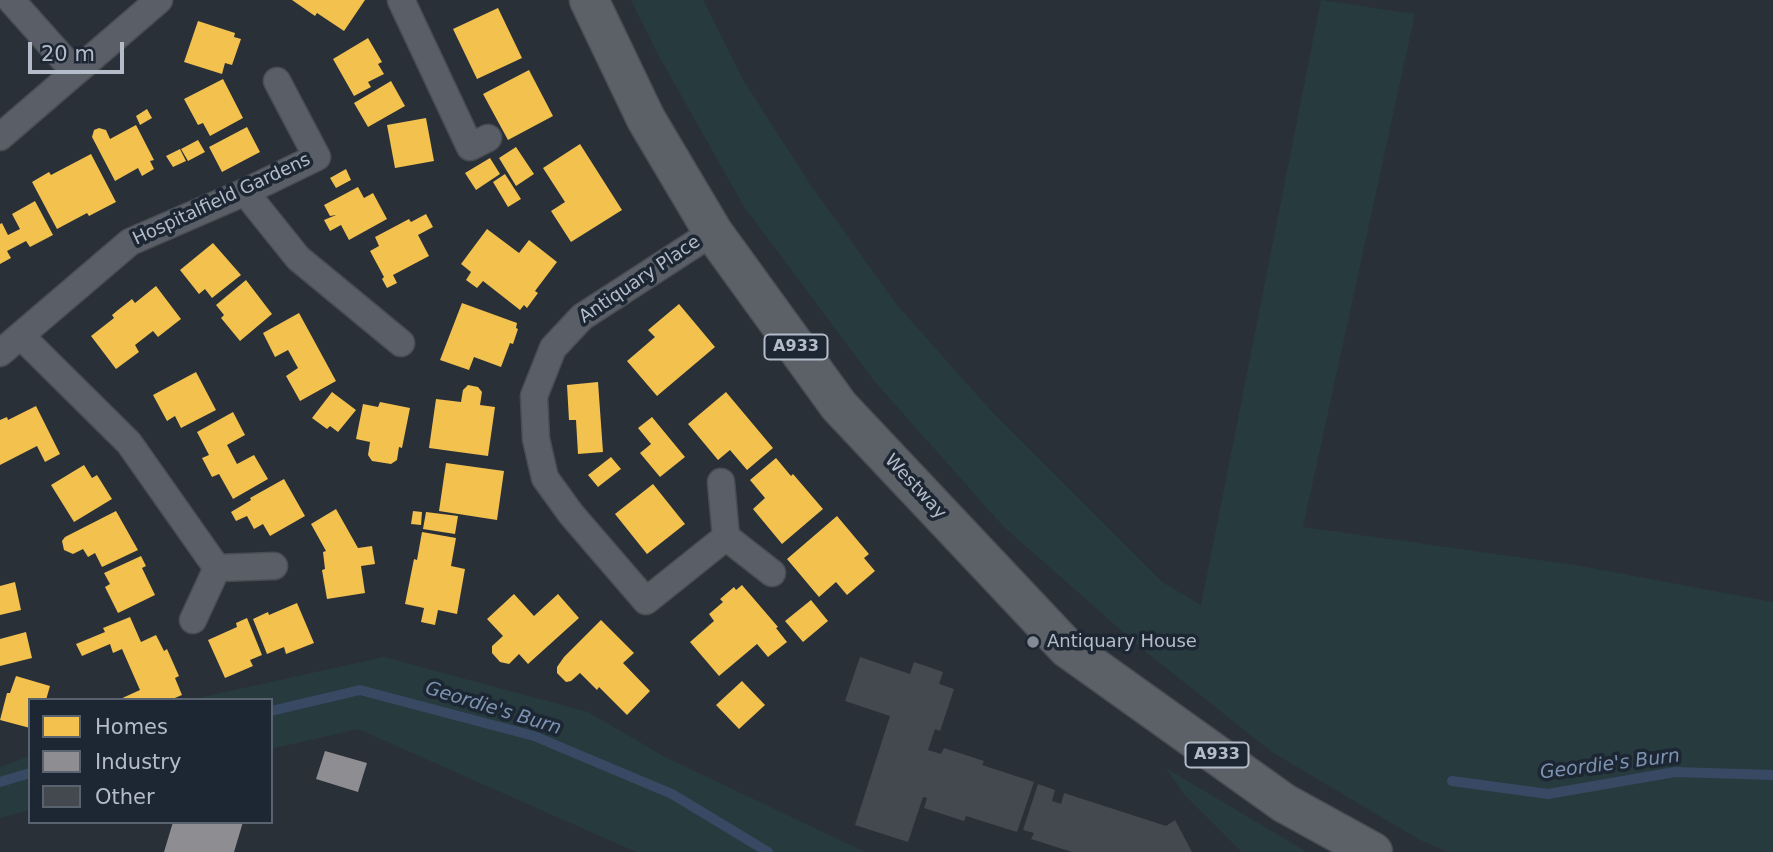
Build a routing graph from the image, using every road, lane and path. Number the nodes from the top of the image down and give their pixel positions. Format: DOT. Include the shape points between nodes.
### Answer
graph roads {
  1 [pos="11,0"];
  2 [pos="159,0"];
  3 [pos="401,0"];
  4 [pos="589,0"];
  5 [pos="75,72"];
  6 [pos="278,81"];
  7 [pos="0,137"];
  8 [pos="488,138"];
  9 [pos="245,192"];
  10 [pos="713,232"];
  11 [pos="21,336"];
  12 [pos="401,343"];
  13 [pos="0,353"];
  14 [pos="721,482"];
  15 [pos="726,537"];
  16 [pos="274,566"];
  17 [pos="217,568"];
  18 [pos="772,573"];
  19 [pos="193,620"];
  20 [pos="1373,852"];
  1 -- 5 [label="street"];
  2 -- 5 [label="street"];
  3 -- 8 [label="street" via="470,147"];
  4 -- 10 [label="main road, Westway / A933" via="646,119"];
  5 -- 7 [label="street"];
  6 -- 9 [label="street, Hospitalfield Gardens" via="317,157"];
  9 -- 11 [label="street, Hospitalfield Gardens" via="130,243"];
  9 -- 12 [label="street" via="298,258"];
  10 -- 15 [label="street, Antiquary Place" via="582,317 553,348 534,396 536,439 545,478 646,601"];
  10 -- 20 [label="main road, Westway / A933" via="839,406 1067,648 1284,803"];
  11 -- 13 [label="street, Hospitalfield Gardens"];
  11 -- 17 [label="street" via="129,443"];
  14 -- 15 [label="street"];
  15 -- 18 [label="street"];
  16 -- 17 [label="street"];
  17 -- 19 [label="street"];
}
